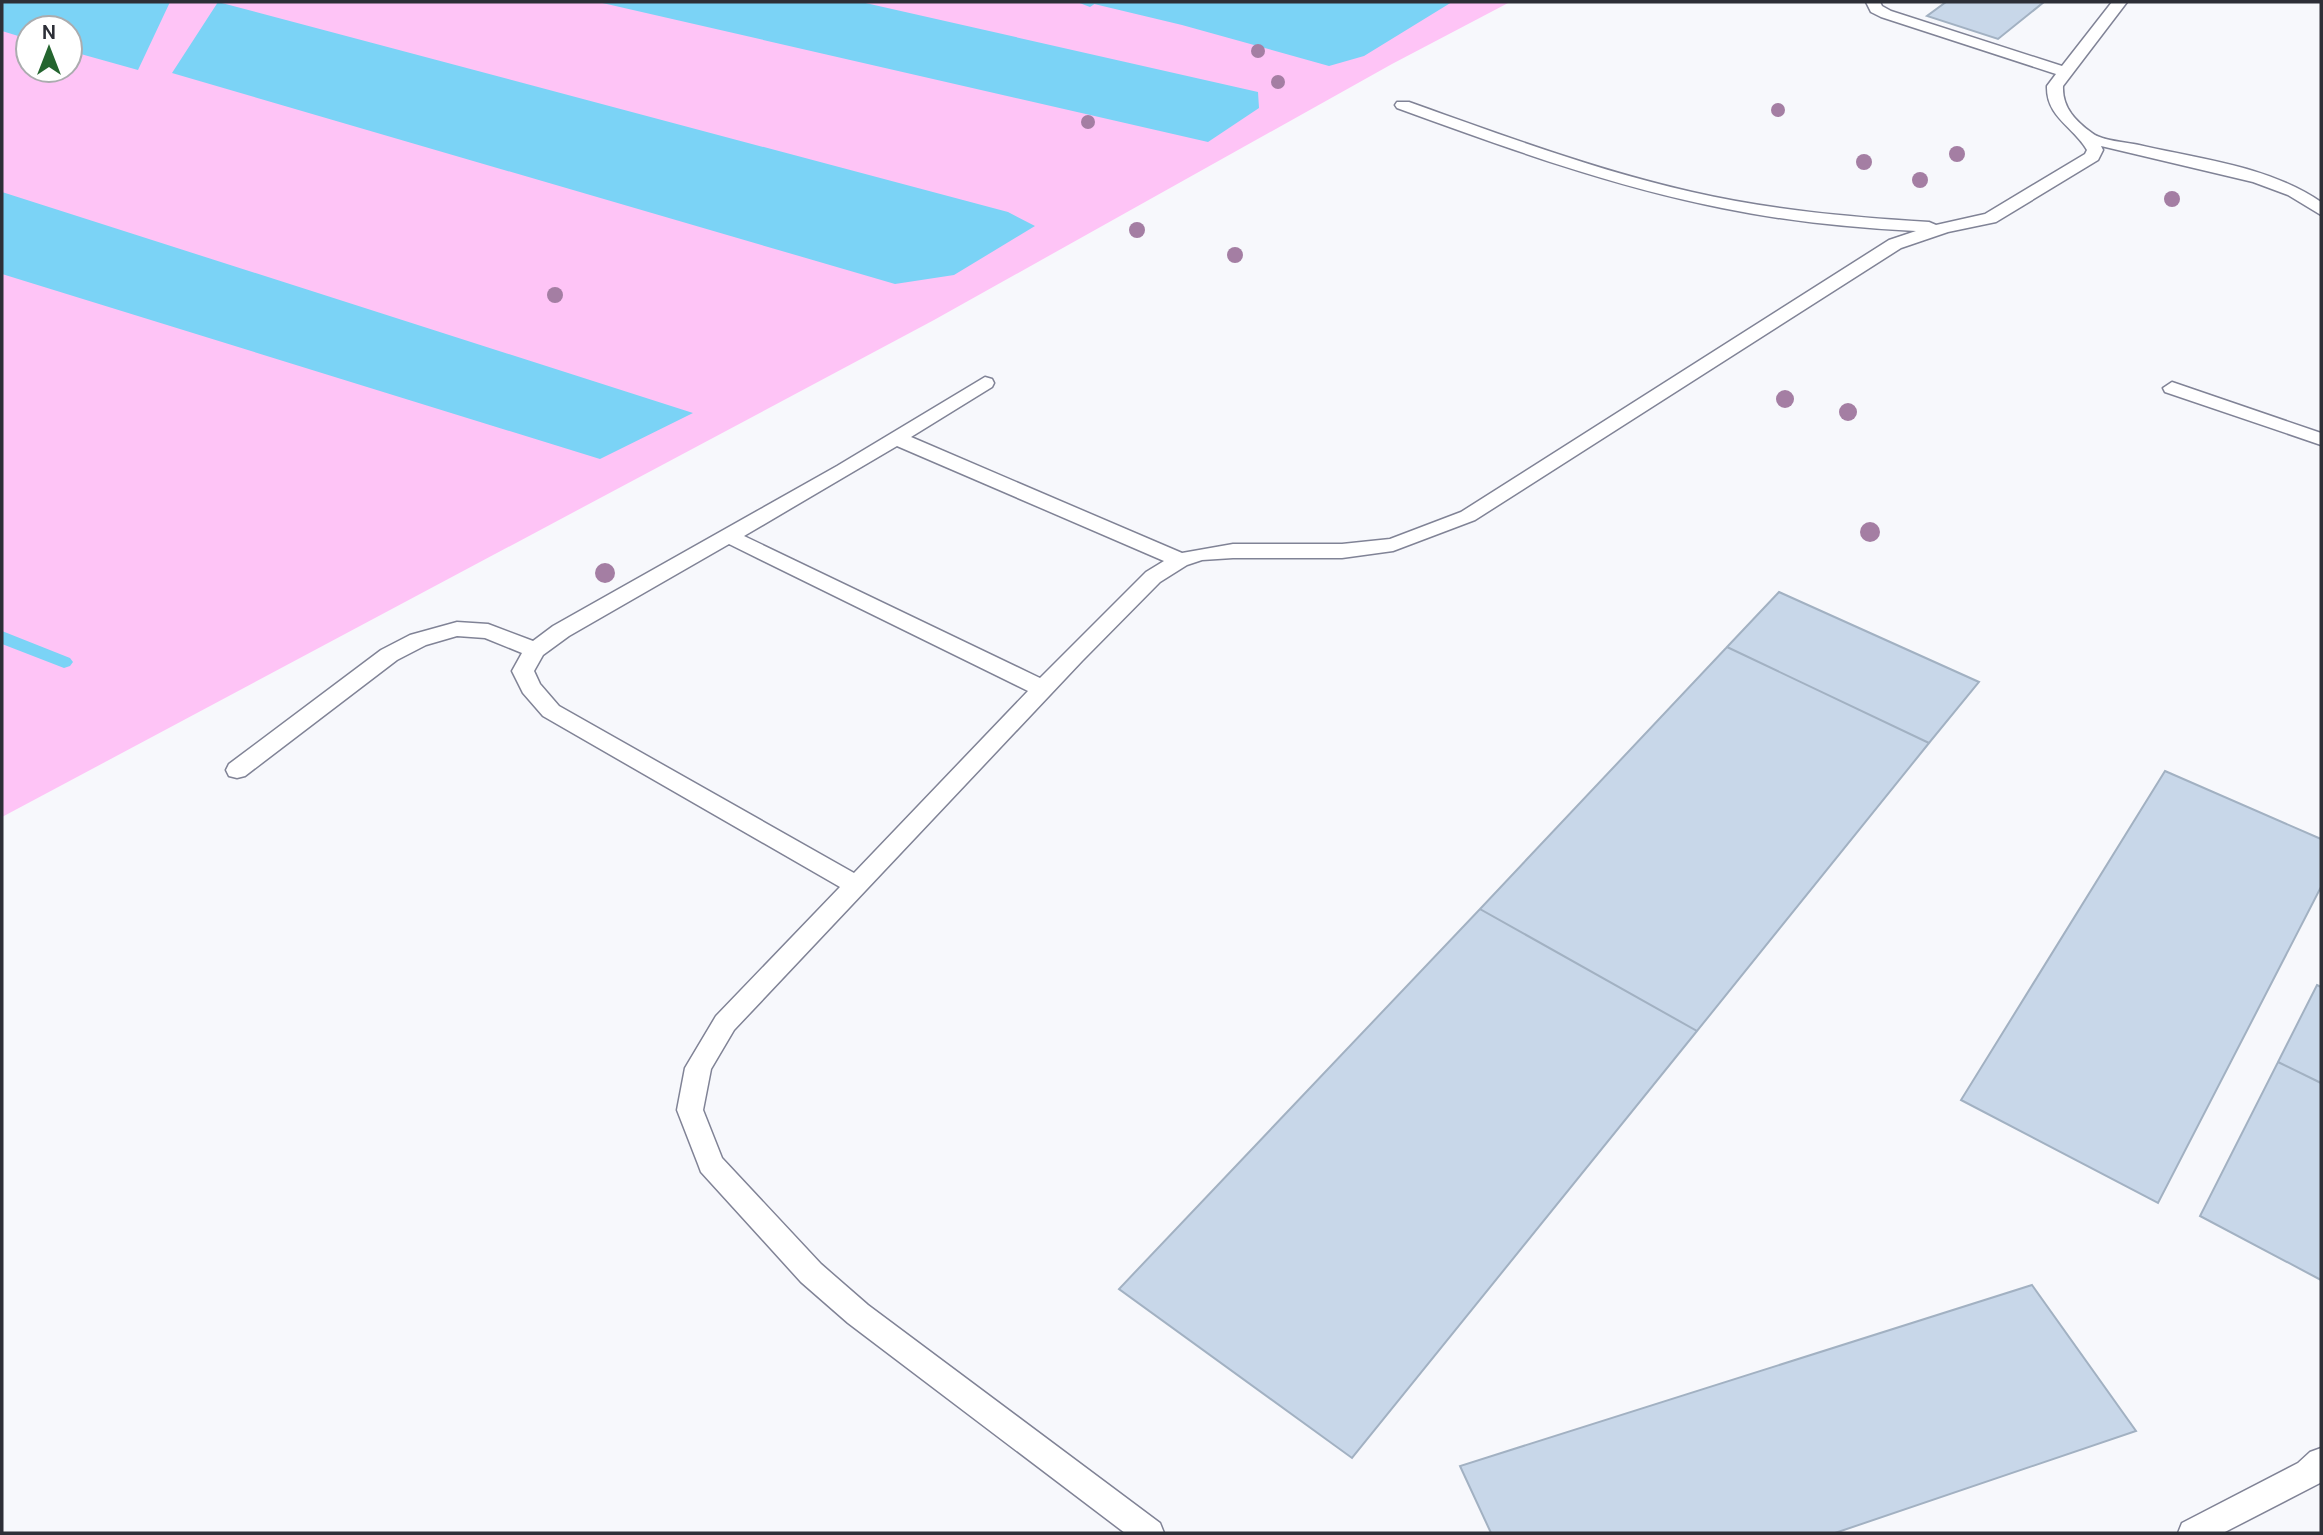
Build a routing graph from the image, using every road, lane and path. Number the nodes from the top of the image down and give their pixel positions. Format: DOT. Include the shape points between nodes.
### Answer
graph roads {
  1 [pos="1873,2"];
  2 [pos="2120,2"];
  3 [pos="2064,72"];
  4 [pos="1403,105"];
  5 [pos="2090,139"];
  6 [pos="2321,210"];
  7 [pos="1944,228"];
  8 [pos="985,383"];
  9 [pos="2172,387"];
  10 [pos="896,438"];
  11 [pos="2321,439"];
  12 [pos="728,536"];
  13 [pos="1180,560"];
  14 [pos="535,650"];
  15 [pos="1043,689"];
  16 [pos="237,770"];
  17 [pos="856,885"];
  18 [pos="2321,1462"];
  19 [pos="1149,1533"];
  20 [pos="2193,1533"];
  1 -- 3 [label="lane" via="1886,14"];
  2 -- 3 [label="lane"];
  3 -- 5 [label="lane" via="2055,86 2056,110"];
  4 -- 7 [label="lane" via="1531,150 1691,197 1858,224"];
  5 -- 6 [label="lane" via="2258,178 2294,191"];
  5 -- 7 [label="lane" via="2095,150 2091,158 2032,194 1990,218"];
  7 -- 13 [label="lane" via="1895,244 1457,521 1393,545 1342,551 1233,551"];
  8 -- 10 [label="lane"];
  9 -- 11 [label="lane"];
  10 -- 12 [label="lane"];
  10 -- 13 [label="lane"];
  12 -- 14 [label="lane"];
  12 -- 15 [label="lane"];
  13 -- 15 [label="lane" via="1153,577"];
  14 -- 16 [label="lane" via="488,631 457,629 418,640 389,655"];
  14 -- 17 [label="lane" via="523,671 551,711"];
  15 -- 17 [label="lane"];
  17 -- 19 [label="lane" via="724,1023 698,1068 690,1110 711,1164 811,1273 858,1314"];
  18 -- 20 [label="lane" via="2309,1473"];
}
